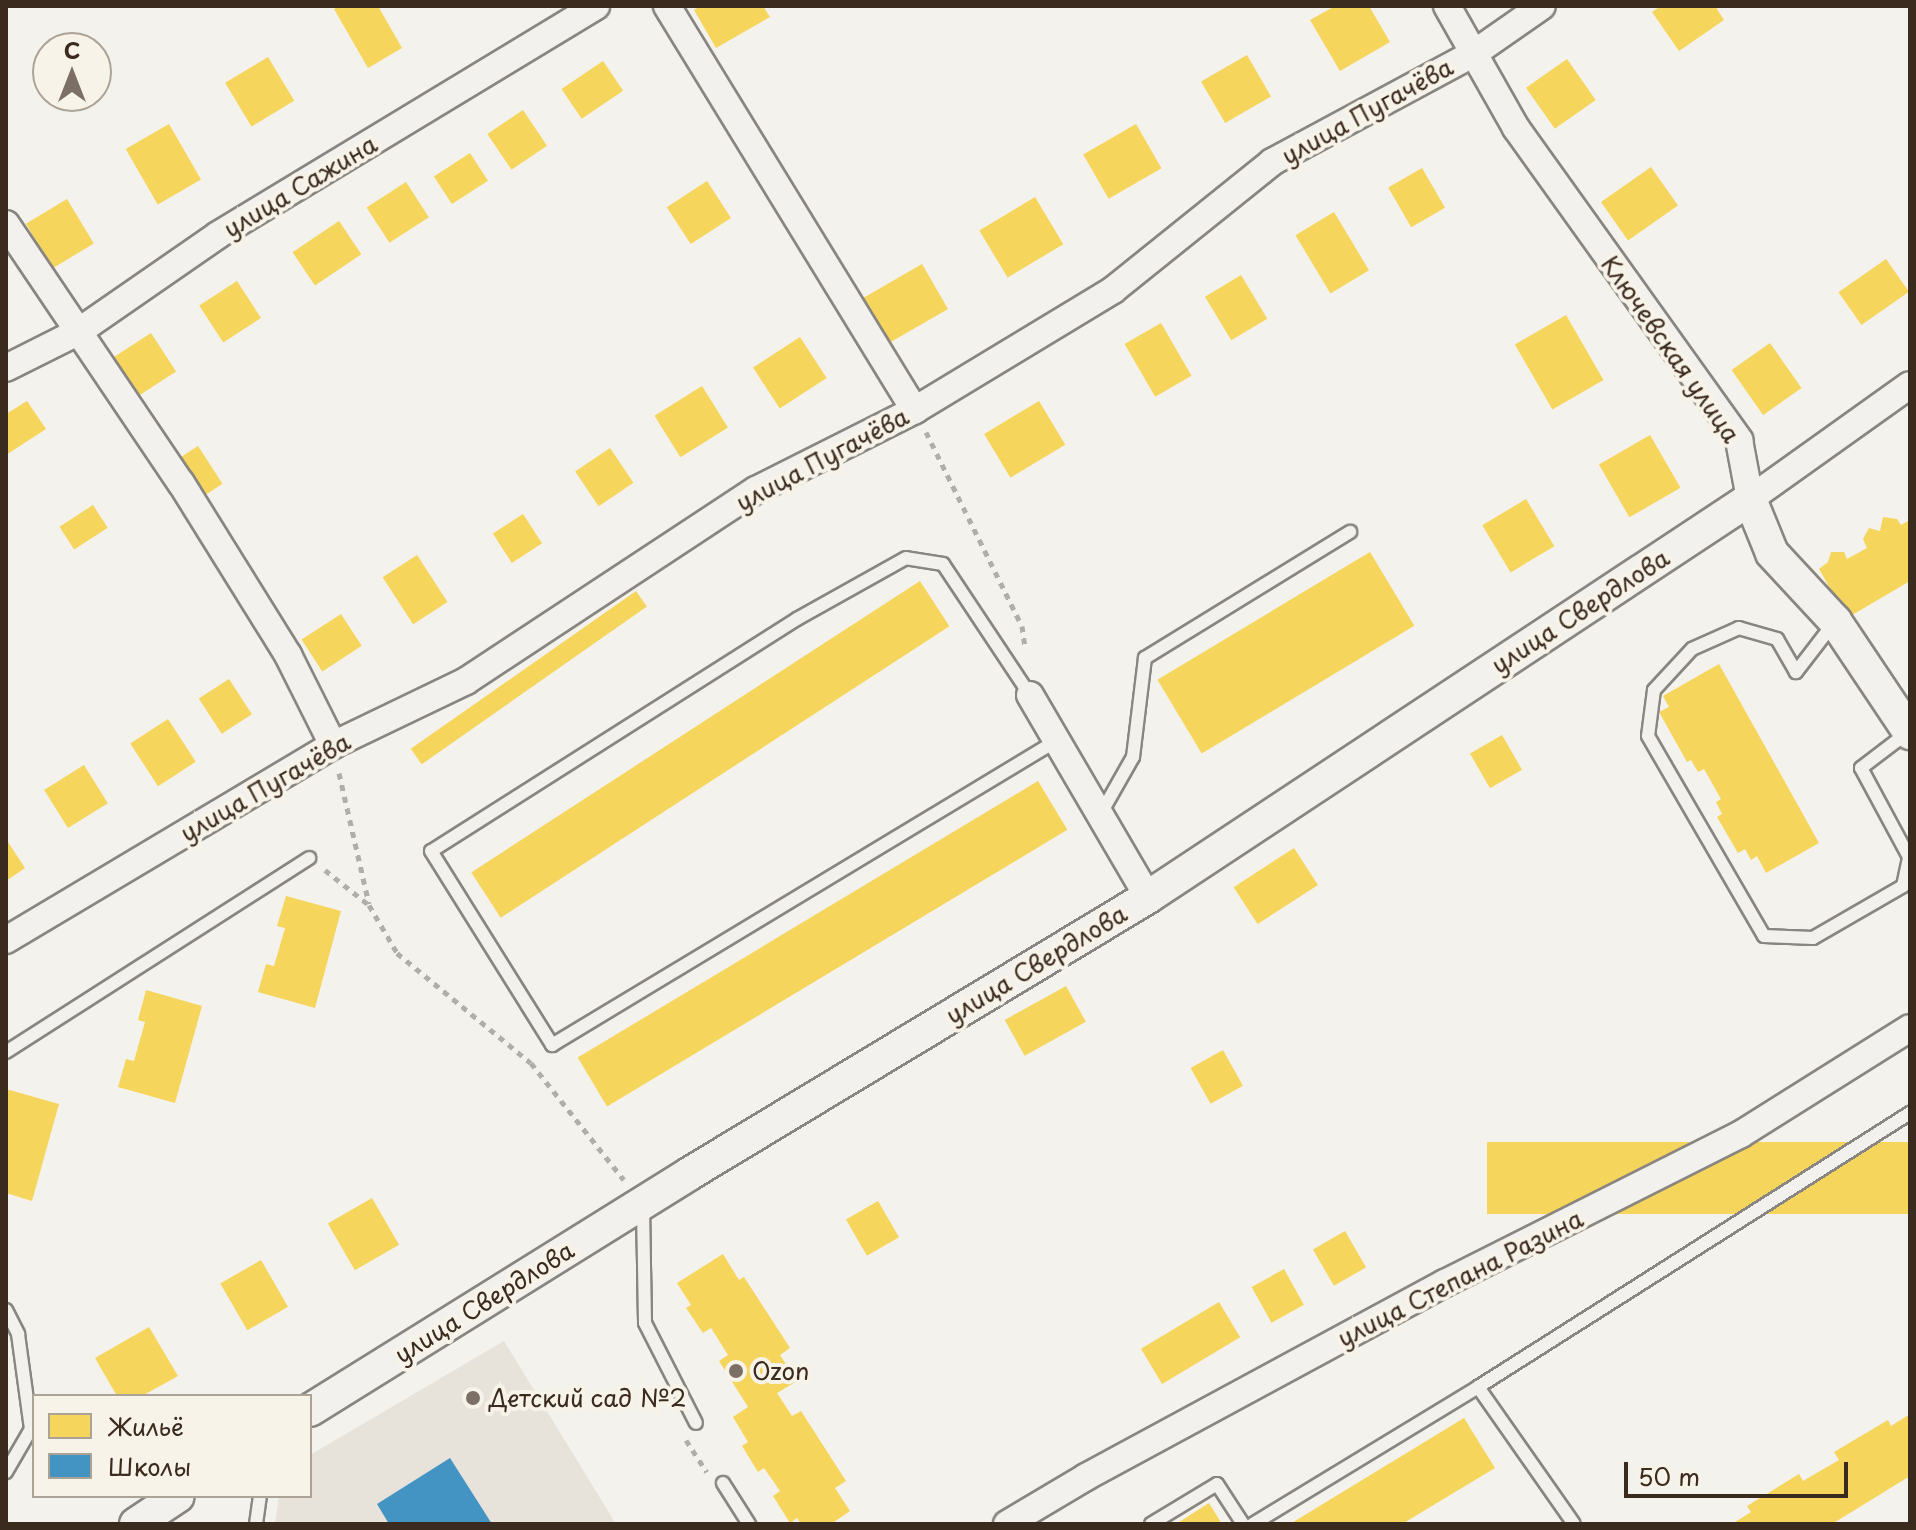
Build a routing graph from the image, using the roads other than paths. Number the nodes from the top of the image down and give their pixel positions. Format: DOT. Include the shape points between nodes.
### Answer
graph roads {
  1 [pos="596,6"];
  2 [pos="667,6"];
  3 [pos="1447,6"];
  4 [pos="1542,6"];
  5 [pos="1476,52"];
  6 [pos="6,224"];
  7 [pos="78,332"];
  8 [pos="6,368"];
  9 [pos="1910,385"];
  10 [pos="915,410"];
  11 [pos="1750,499"];
  12 [pos="1350,532"];
  13 [pos="1835,621"];
  14 [pos="1030,695"];
  15 [pos="1910,733"];
  16 [pos="1056,741"];
  17 [pos="333,745"];
  18 [pos="1100,815"];
  19 [pos="309,858"];
  20 [pos="1148,897"];
  21 [pos="6,940"];
  22 [pos="1910,1028"];
  23 [pos="6,1052"];
  24 [pos="1910,1113"];
  25 [pos="643,1204"];
  26 [pos="6,1310"];
  27 [pos="1478,1387"];
  28 [pos="312,1409"];
  29 [pos="696,1423"];
  30 [pos="6,1472"];
  31 [pos="723,1483"];
  32 [pos="175,1498"];
  33 [pos="260,1498"];
  34 [pos="136,1524"];
  35 [pos="256,1524"];
  36 [pos="749,1524"];
  37 [pos="1007,1524"];
  38 [pos="1151,1524"];
  39 [pos="1243,1524"];
  40 [pos="1253,1524"];
  41 [pos="1574,1524"];
  1 -- 7 [label="street, улица Сажина" via="218,235"];
  2 -- 10 [label="street"];
  3 -- 5 [label="street, Ключевская улица"];
  4 -- 5 [label="street, улица Пугачёва"];
  5 -- 10 [label="street, улица Пугачёва" via="1272,162 1113,290"];
  5 -- 11 [label="street, Ключевская улица" via="1516,128 1739,440"];
  6 -- 7 [label="street"];
  7 -- 8 [label="street, улица Сажина"];
  7 -- 17 [label="street" via="181,483 288,655"];
  9 -- 11 [label="street"];
  10 -- 17 [label="street, улица Пугачёва" via="756,490 466,681"];
  11 -- 13 [label="street, Ключевская улица" via="1772,553"];
  11 -- 20 [label="street, улица Свердлова"];
  12 -- 18 [label="lane" via="1145,658 1133,757"];
  13 -- 15 [label="street, Ключевская улица"];
  13 -- 15 [label="lane" via="1796,672 1777,639 1739,628 1692,649 1654,690 1648,736 1764,936 1813,938 1903,886 1909,857 1861,768"];
  14 -- 16 [label="street"];
  14 -- 16 [label="lane" via="943,564 906,558 797,619 431,851 552,1045"];
  16 -- 18 [label="street"];
  17 -- 21 [label="street, улица Пугачёва"];
  18 -- 20 [label="street"];
  19 -- 23 [label="lane"];
  20 -- 25 [label="street, улица Свердлова"];
  22 -- 37 [label="street, улица Степана Разина" via="1741,1134 1445,1283"];
  24 -- 27 [label="lane"];
  25 -- 28 [label="street, улица Свердлова"];
  25 -- 29 [label="lane" via="645,1323"];
  26 -- 30 [label="lane" via="18,1334 31,1429"];
  27 -- 40 [label="lane"];
  27 -- 41 [label="lane"];
  31 -- 36 [label="lane"];
  32 -- 34 [label="street"];
  33 -- 35 [label="lane"];
  38 -- 39 [label="lane" via="1217,1484"];
}
